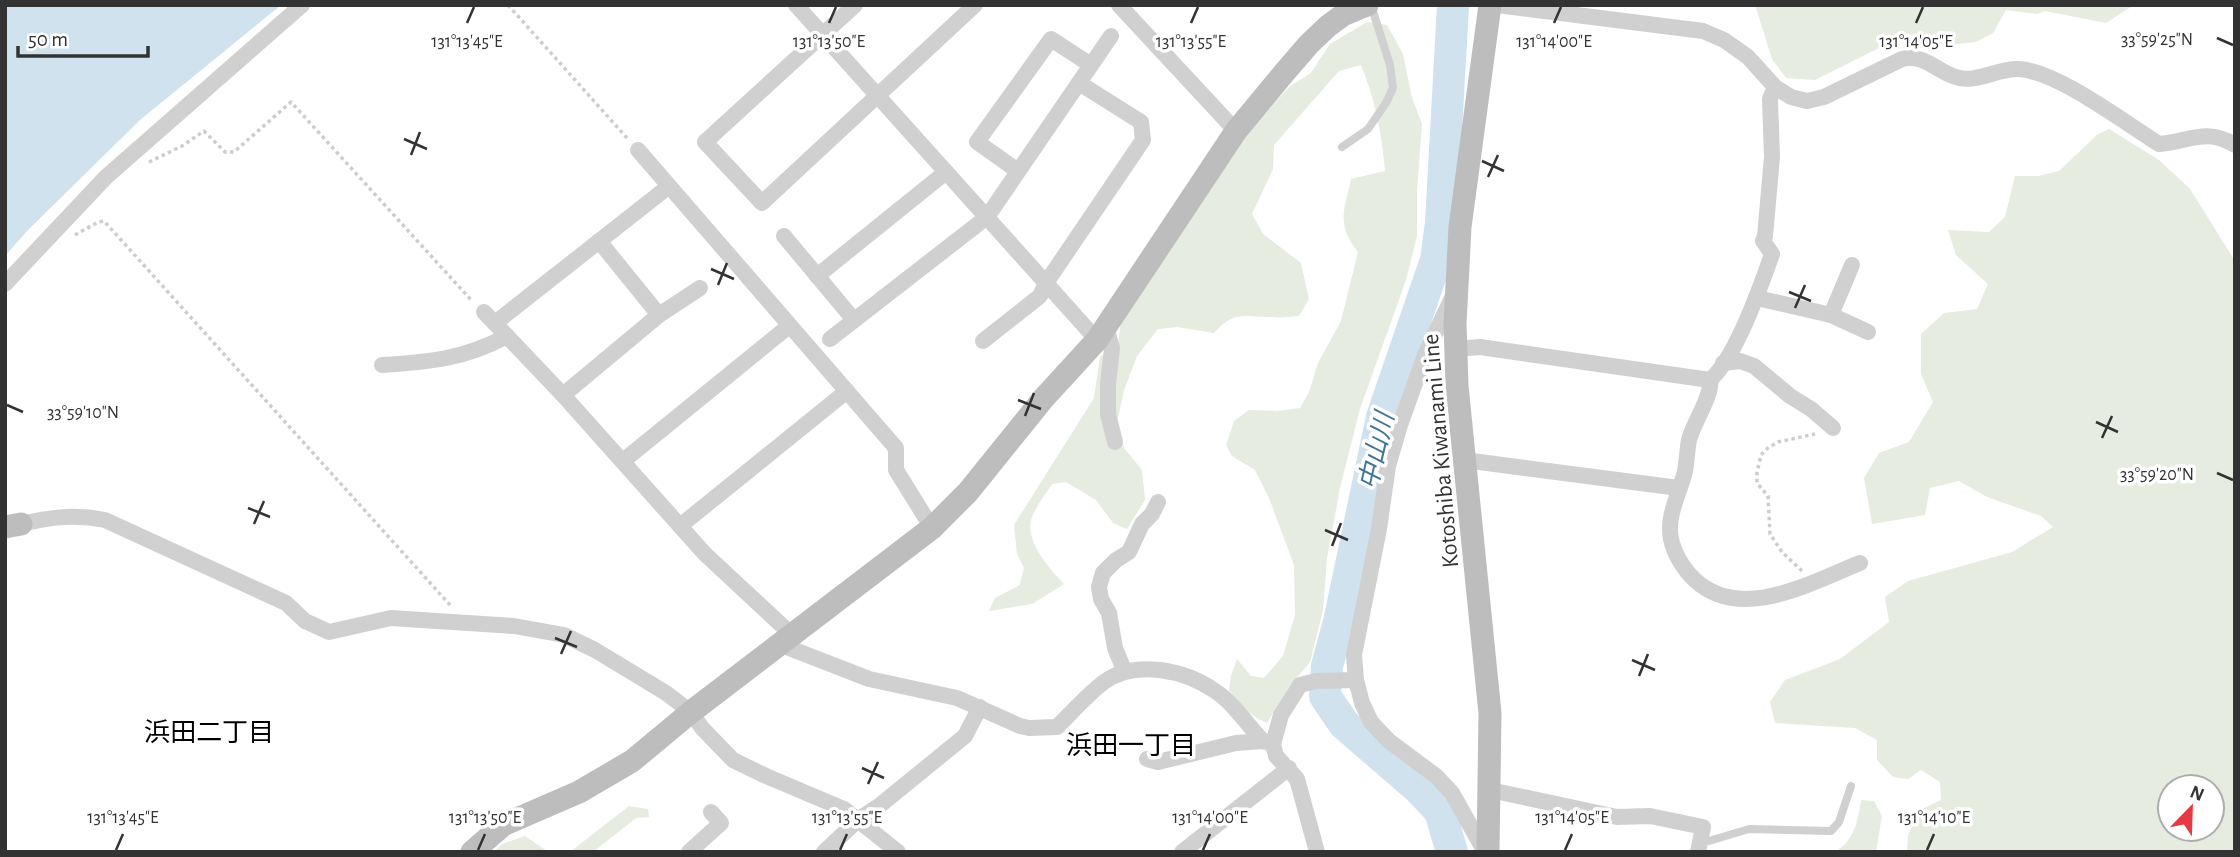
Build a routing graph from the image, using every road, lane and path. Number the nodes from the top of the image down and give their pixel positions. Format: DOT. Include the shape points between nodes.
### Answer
graph roads {
  1 [pos="302,5"];
  2 [pos="508,5"];
  3 [pos="796,5"];
  4 [pos="855,5"];
  5 [pos="975,5"];
  6 [pos="1119,5"];
  7 [pos="1369,5"];
  8 [pos="1490,5"];
  9 [pos="1497,5"];
  10 [pos="823,35"];
  11 [pos="1111,36"];
  12 [pos="1091,65"];
  13 [pos="1079,83"];
  14 [pos="1775,87"];
  15 [pos="878,97"];
  16 [pos="1236,131"];
  17 [pos="2233,138"];
  18 [pos="1342,147"];
  19 [pos="638,150"];
  20 [pos="148,162"];
  21 [pos="946,172"];
  22 [pos="1018,172"];
  23 [pos="668,187"];
  24 [pos="987,217"];
  25 [pos="74,235"];
  26 [pos="784,236"];
  27 [pos="599,241"];
  28 [pos="1852,265"];
  29 [pos="817,276"];
  30 [pos="1046,283"];
  31 [pos="5,284"];
  32 [pos="701,288"];
  33 [pos="1456,291"];
  34 [pos="1757,298"];
  35 [pos="659,315"];
  36 [pos="1831,316"];
  37 [pos="490,317"];
  38 [pos="854,320"];
  39 [pos="789,326"];
  40 [pos="1868,332"];
  41 [pos="1102,334"];
  42 [pos="508,336"];
  43 [pos="830,340"];
  44 [pos="983,341"];
  45 [pos="1455,349"];
  46 [pos="1723,363"];
  47 [pos="382,365"];
  48 [pos="1710,380"];
  49 [pos="847,391"];
  50 [pos="564,395"];
  51 [pos="1833,428"];
  52 [pos="1115,442"];
  53 [pos="1464,460"];
  54 [pos="623,461"];
  55 [pos="1679,488"];
  56 [pos="1158,502"];
  57 [pos="13,526"];
  58 [pos="680,526"];
  59 [pos="932,528"];
  60 [pos="1860,564"];
  61 [pos="1814,581"];
  62 [pos="458,622"];
  63 [pos="785,639"];
  64 [pos="1124,670"];
  65 [pos="1356,680"];
  66 [pos="980,707"];
  67 [pos="691,712"];
  68 [pos="1268,743"];
  69 [pos="1147,759"];
  70 [pos="1289,768"];
  71 [pos="1851,786"];
  72 [pos="1490,790"];
  73 [pos="711,812"];
  74 [pos="859,819"];
  75 [pos="1699,848"];
  76 [pos="1190,850"];
  77 [pos="472,852"];
  78 [pos="689,852"];
  79 [pos="824,852"];
  80 [pos="898,852"];
  81 [pos="1317,852"];
  82 [pos="1486,852"];
  1 -- 31 [label="street" via="106,177"];
  2 -- 19 [label="path"];
  3 -- 10 [label="street"];
  4 -- 10 [label="street"];
  5 -- 15 [label="street"];
  6 -- 16 [label="street"];
  7 -- 16 [label="street" via="1343,15 1309,44"];
  7 -- 18 [label="lane" via="1390,65 1393,88 1368,129"];
  8 -- 33 [label="street, Kotoshiba Kiwanami Line" via="1460,227"];
  9 -- 14 [label="street" via="1703,32 1748,57"];
  10 -- 15 [label="street"];
  10 -- 15 [label="street" via="705,142 762,203"];
  11 -- 12 [label="street"];
  12 -- 13 [label="street"];
  12 -- 22 [label="street" via="1051,39 976,142"];
  13 -- 22 [label="street"];
  13 -- 30 [label="street" via="1141,122 1143,140"];
  14 -- 17 [label="street" via="1791,97 1824,97 1912,57 1956,78 2019,69 2043,75 2160,144 2196,135"];
  14 -- 34 [label="street" via="1770,99 1772,157 1763,241 1772,254"];
  15 -- 21 [label="street"];
  16 -- 41 [label="street"];
  19 -- 23 [label="street"];
  20 -- 37 [label="path" via="204,131 225,152 234,152 291,102"];
  21 -- 24 [label="street"];
  21 -- 29 [label="street"];
  22 -- 24 [label="street"];
  23 -- 27 [label="street"];
  23 -- 39 [label="street"];
  24 -- 30 [label="street"];
  24 -- 38 [label="street"];
  25 -- 62 [label="path" via="104,221 455,611"];
  26 -- 29 [label="street"];
  27 -- 35 [label="street"];
  27 -- 37 [label="street"];
  28 -- 36 [label="street"];
  29 -- 38 [label="street"];
  30 -- 41 [label="street"];
  30 -- 44 [label="street" via="1040,296"];
  32 -- 35 [label="street"];
  33 -- 45 [label="street, Kotoshiba Kiwanami Line"];
  33 -- 65 [label="street" via="1411,390 1388,466 1354,655"];
  34 -- 36 [label="street"];
  34 -- 46 [label="street"];
  35 -- 50 [label="street"];
  36 -- 40 [label="street"];
  37 -- 42 [label="street"];
  38 -- 43 [label="street"];
  39 -- 49 [label="street"];
  39 -- 54 [label="street"];
  41 -- 52 [label="street" via="1112,348 1108,414"];
  41 -- 59 [label="street"];
  42 -- 47 [label="street" via="485,348 438,361"];
  42 -- 50 [label="street"];
  45 -- 48 [label="street" via="1480,347"];
  45 -- 53 [label="street, Kotoshiba Kiwanami Line"];
  46 -- 48 [label="street"];
  46 -- 51 [label="street" via="1740,361 1754,366"];
  48 -- 55 [label="street" via="1712,387 1689,439"];
  49 -- 58 [label="street"];
  49 -- 59 [label="street" via="897,448 896,470"];
  50 -- 54 [label="street"];
  51 -- 61 [label="path" via="1777,442 1761,455 1757,474 1757,483 1768,496 1770,534 1782,552"];
  53 -- 55 [label="street"];
  53 -- 72 [label="street, Kotoshiba Kiwanami Line" via="1490,713"];
  54 -- 58 [label="street"];
  55 -- 61 [label="street" via="1671,539 1678,558 1703,588 1740,600"];
  56 -- 64 [label="street" via="1129,552 1103,573 1099,587"];
  57 -- 62 [label="street" via="56,516 105,520 286,603 304,621 329,632 391,618"];
  58 -- 63 [label="street"];
  59 -- 63 [label="street"];
  60 -- 61 [label="street"];
  62 -- 67 [label="street" via="564,635 595,649"];
  63 -- 66 [label="street" via="869,679 948,695"];
  63 -- 67 [label="street"];
  64 -- 66 [label="street" via="1104,682 1057,727 1020,726"];
  64 -- 68 [label="street" via="1170,673 1203,684 1216,691"];
  65 -- 68 [label="street" via="1300,685"];
  65 -- 82 [label="street" via="1371,722 1452,793"];
  66 -- 74 [label="street" via="965,736"];
  67 -- 74 [label="street" via="733,760"];
  67 -- 77 [label="street" via="612,774 503,825"];
  68 -- 69 [label="street" via="1236,743 1158,762"];
  68 -- 70 [label="street"];
  70 -- 76 [label="street"];
  70 -- 81 [label="street" via="1297,779"];
  71 -- 75 [label="lane" via="1839,822 1831,831 1749,829"];
  72 -- 75 [label="street" via="1617,817 1650,816 1703,827"];
  72 -- 82 [label="street, Kotoshiba Kiwanami Line"];
  73 -- 78 [label="street" via="721,823"];
  74 -- 79 [label="street"];
  74 -- 80 [label="street"];
}
